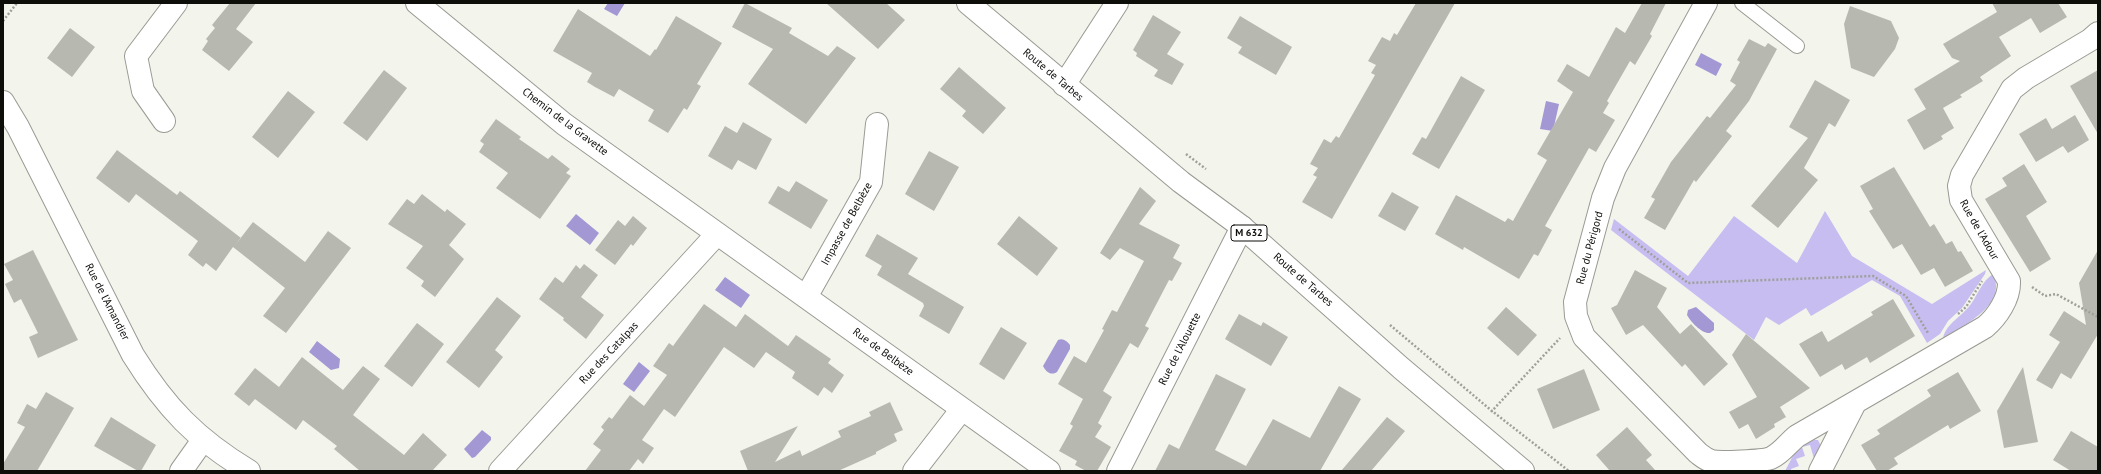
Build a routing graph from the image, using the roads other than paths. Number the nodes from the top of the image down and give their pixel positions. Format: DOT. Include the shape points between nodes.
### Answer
graph roads {
  1 [pos="176,3"];
  2 [pos="417,3"];
  3 [pos="968,3"];
  4 [pos="1117,3"];
  5 [pos="1706,3"];
  6 [pos="1742,3"];
  7 [pos="2098,33"];
  8 [pos="1797,46"];
  9 [pos="1064,85"];
  10 [pos="3,102"];
  11 [pos="164,121"];
  12 [pos="877,124"];
  13 [pos="11,132"];
  14 [pos="1242,227"];
  15 [pos="718,234"];
  16 [pos="806,296"];
  17 [pos="1855,403"];
  18 [pos="962,409"];
  19 [pos="203,440"];
  20 [pos="1710,466"];
  21 [pos="1759,466"];
  22 [pos="181,471"];
  23 [pos="249,471"];
  24 [pos="500,471"];
  25 [pos="914,471"];
  26 [pos="1049,471"];
  27 [pos="1118,471"];
  28 [pos="1524,471"];
  29 [pos="1820,471"];
  1 -- 11 [label="street" via="136,56 143,91"];
  2 -- 15 [label="street, Chemin de la Gravette" via="564,124"];
  3 -- 9 [label="street, Route de Tarbes / M 632"];
  4 -- 9 [label="street"];
  5 -- 20 [label="street, Rue du Périgord" via="1615,168 1599,214 1575,302 1577,320 1584,336"];
  6 -- 8 [label="lane"];
  7 -- 17 [label="street, Rue de l'Adour" via="2012,89 1962,175 1959,186 1961,200 2004,272 2007,294 1998,313 1990,322"];
  9 -- 14 [label="street, Route de Tarbes / M 632" via="1181,182"];
  10 -- 13 [label="street, Rue de l'Amandier"];
  12 -- 16 [label="street, Impasse de Belbèze" via="871,182"];
  13 -- 19 [label="street, Rue de l'Amandier" via="133,355 159,393"];
  14 -- 27 [label="street, Rue de l'Alouette"];
  14 -- 28 [label="street, Route de Tarbes / M 632" via="1401,368"];
  15 -- 16 [label="street, Rue de Belbèze"];
  15 -- 24 [label="street, Rue des Catalpas"];
  16 -- 18 [label="street, Rue de Belbèze"];
  17 -- 21 [label="street" via="1797,436 1777,455"];
  17 -- 29 [label="street"];
  18 -- 25 [label="street"];
  18 -- 26 [label="street, Rue de Belbèze"];
  19 -- 22 [label="street"];
  19 -- 23 [label="street, Rue de l'Amandier"];
  20 -- 21 [label="street" via="1745,460"];
}
